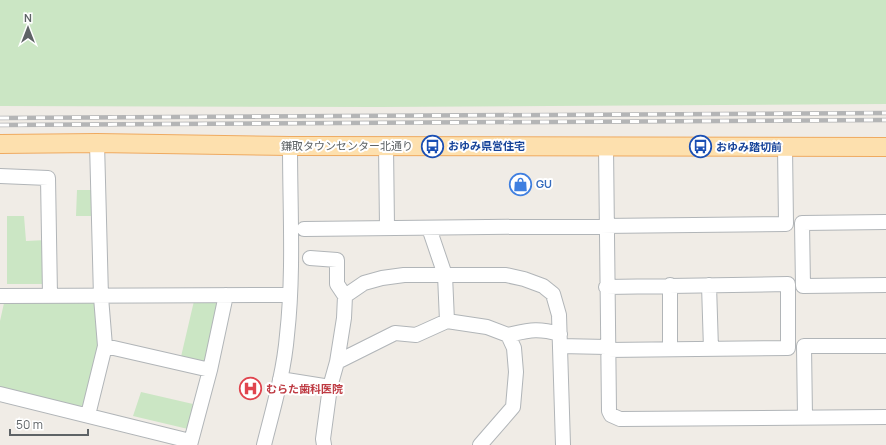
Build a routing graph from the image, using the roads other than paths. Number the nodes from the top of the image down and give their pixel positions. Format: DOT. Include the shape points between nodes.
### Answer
graph roads {
  1 [pos="97,143"];
  2 [pos="0,144"];
  3 [pos="290,146"];
  4 [pos="386,146"];
  5 [pos="606,147"];
  6 [pos="785,147"];
  7 [pos="886,147"];
  8 [pos="0,176"];
  9 [pos="886,222"];
  10 [pos="606,225"];
  11 [pos="387,227"];
  12 [pos="429,228"];
  13 [pos="304,229"];
  14 [pos="310,258"];
  15 [pos="445,275"];
  16 [pos="0,283"];
  17 [pos="670,285"];
  18 [pos="709,285"];
  19 [pos="886,285"];
  20 [pos="606,287"];
  21 [pos="290,294"];
  22 [pos="50,295"];
  23 [pos="226,295"];
  24 [pos="345,296"];
  25 [pos="0,297"];
  26 [pos="101,297"];
  27 [pos="448,321"];
  28 [pos="508,336"];
  29 [pos="560,340"];
  30 [pos="104,346"];
  31 [pos="886,346"];
  32 [pos="607,349"];
  33 [pos="670,349"];
  34 [pos="711,349"];
  35 [pos="337,362"];
  36 [pos="210,370"];
  37 [pos="280,378"];
  38 [pos="330,387"];
  39 [pos="0,394"];
  40 [pos="88,415"];
  41 [pos="805,416"];
  42 [pos="886,417"];
  43 [pos="190,443"];
  44 [pos="264,445"];
  45 [pos="324,445"];
  46 [pos="480,445"];
  47 [pos="563,445"];
  1 -- 2 [label="main road, 鎌取タウンセンター北通り"];
  1 -- 3 [label="main road, 鎌取タウンセンター北通り"];
  1 -- 26 [label="street"];
  3 -- 4 [label="main road, 鎌取タウンセンター北通り"];
  3 -- 21 [label="street"];
  4 -- 5 [label="main road, 鎌取タウンセンター北通り"];
  4 -- 11 [label="street"];
  5 -- 6 [label="main road, 鎌取タウンセンター北通り"];
  5 -- 10 [label="street"];
  6 -- 7 [label="main road, 鎌取タウンセンター北通り"];
  6 -- 10 [label="street" via="786,224"];
  8 -- 22 [label="street" via="48,178"];
  9 -- 19 [label="street" via="802,223 803,286"];
  10 -- 12 [label="street"];
  10 -- 20 [label="street"];
  11 -- 12 [label="street"];
  11 -- 13 [label="street"];
  12 -- 15 [label="street"];
  14 -- 24 [label="street" via="337,260 337,284"];
  15 -- 24 [label="street" via="382,278 364,283"];
  15 -- 27 [label="street"];
  15 -- 29 [label="street" via="506,275 542,286 553,294 557,305"];
  16 -- 25 [label="street"];
  17 -- 18 [label="street"];
  17 -- 20 [label="street"];
  17 -- 33 [label="street"];
  18 -- 34 [label="street"];
  18 -- 34 [label="street" via="788,284 788,348"];
  20 -- 32 [label="street"];
  21 -- 23 [label="street"];
  21 -- 37 [label="street"];
  22 -- 25 [label="street"];
  22 -- 26 [label="street"];
  23 -- 26 [label="street"];
  23 -- 36 [label="street"];
  24 -- 35 [label="street"];
  26 -- 30 [label="street"];
  27 -- 28 [label="street" via="488,327"];
  27 -- 35 [label="street" via="416,335 395,333"];
  28 -- 29 [label="street" via="530,330 544,330"];
  28 -- 46 [label="street" via="514,348 516,372 513,407"];
  29 -- 32 [label="street"];
  29 -- 47 [label="street"];
  30 -- 36 [label="street"];
  30 -- 40 [label="street"];
  31 -- 41 [label="street" via="804,346"];
  32 -- 33 [label="street"];
  32 -- 41 [label="street" via="609,411 615,418"];
  33 -- 34 [label="street"];
  35 -- 38 [label="street"];
  36 -- 43 [label="street"];
  37 -- 38 [label="street"];
  37 -- 44 [label="street"];
  38 -- 45 [label="street" via="322,439"];
  39 -- 40 [label="street"];
  40 -- 43 [label="street"];
  41 -- 42 [label="street"];
}
